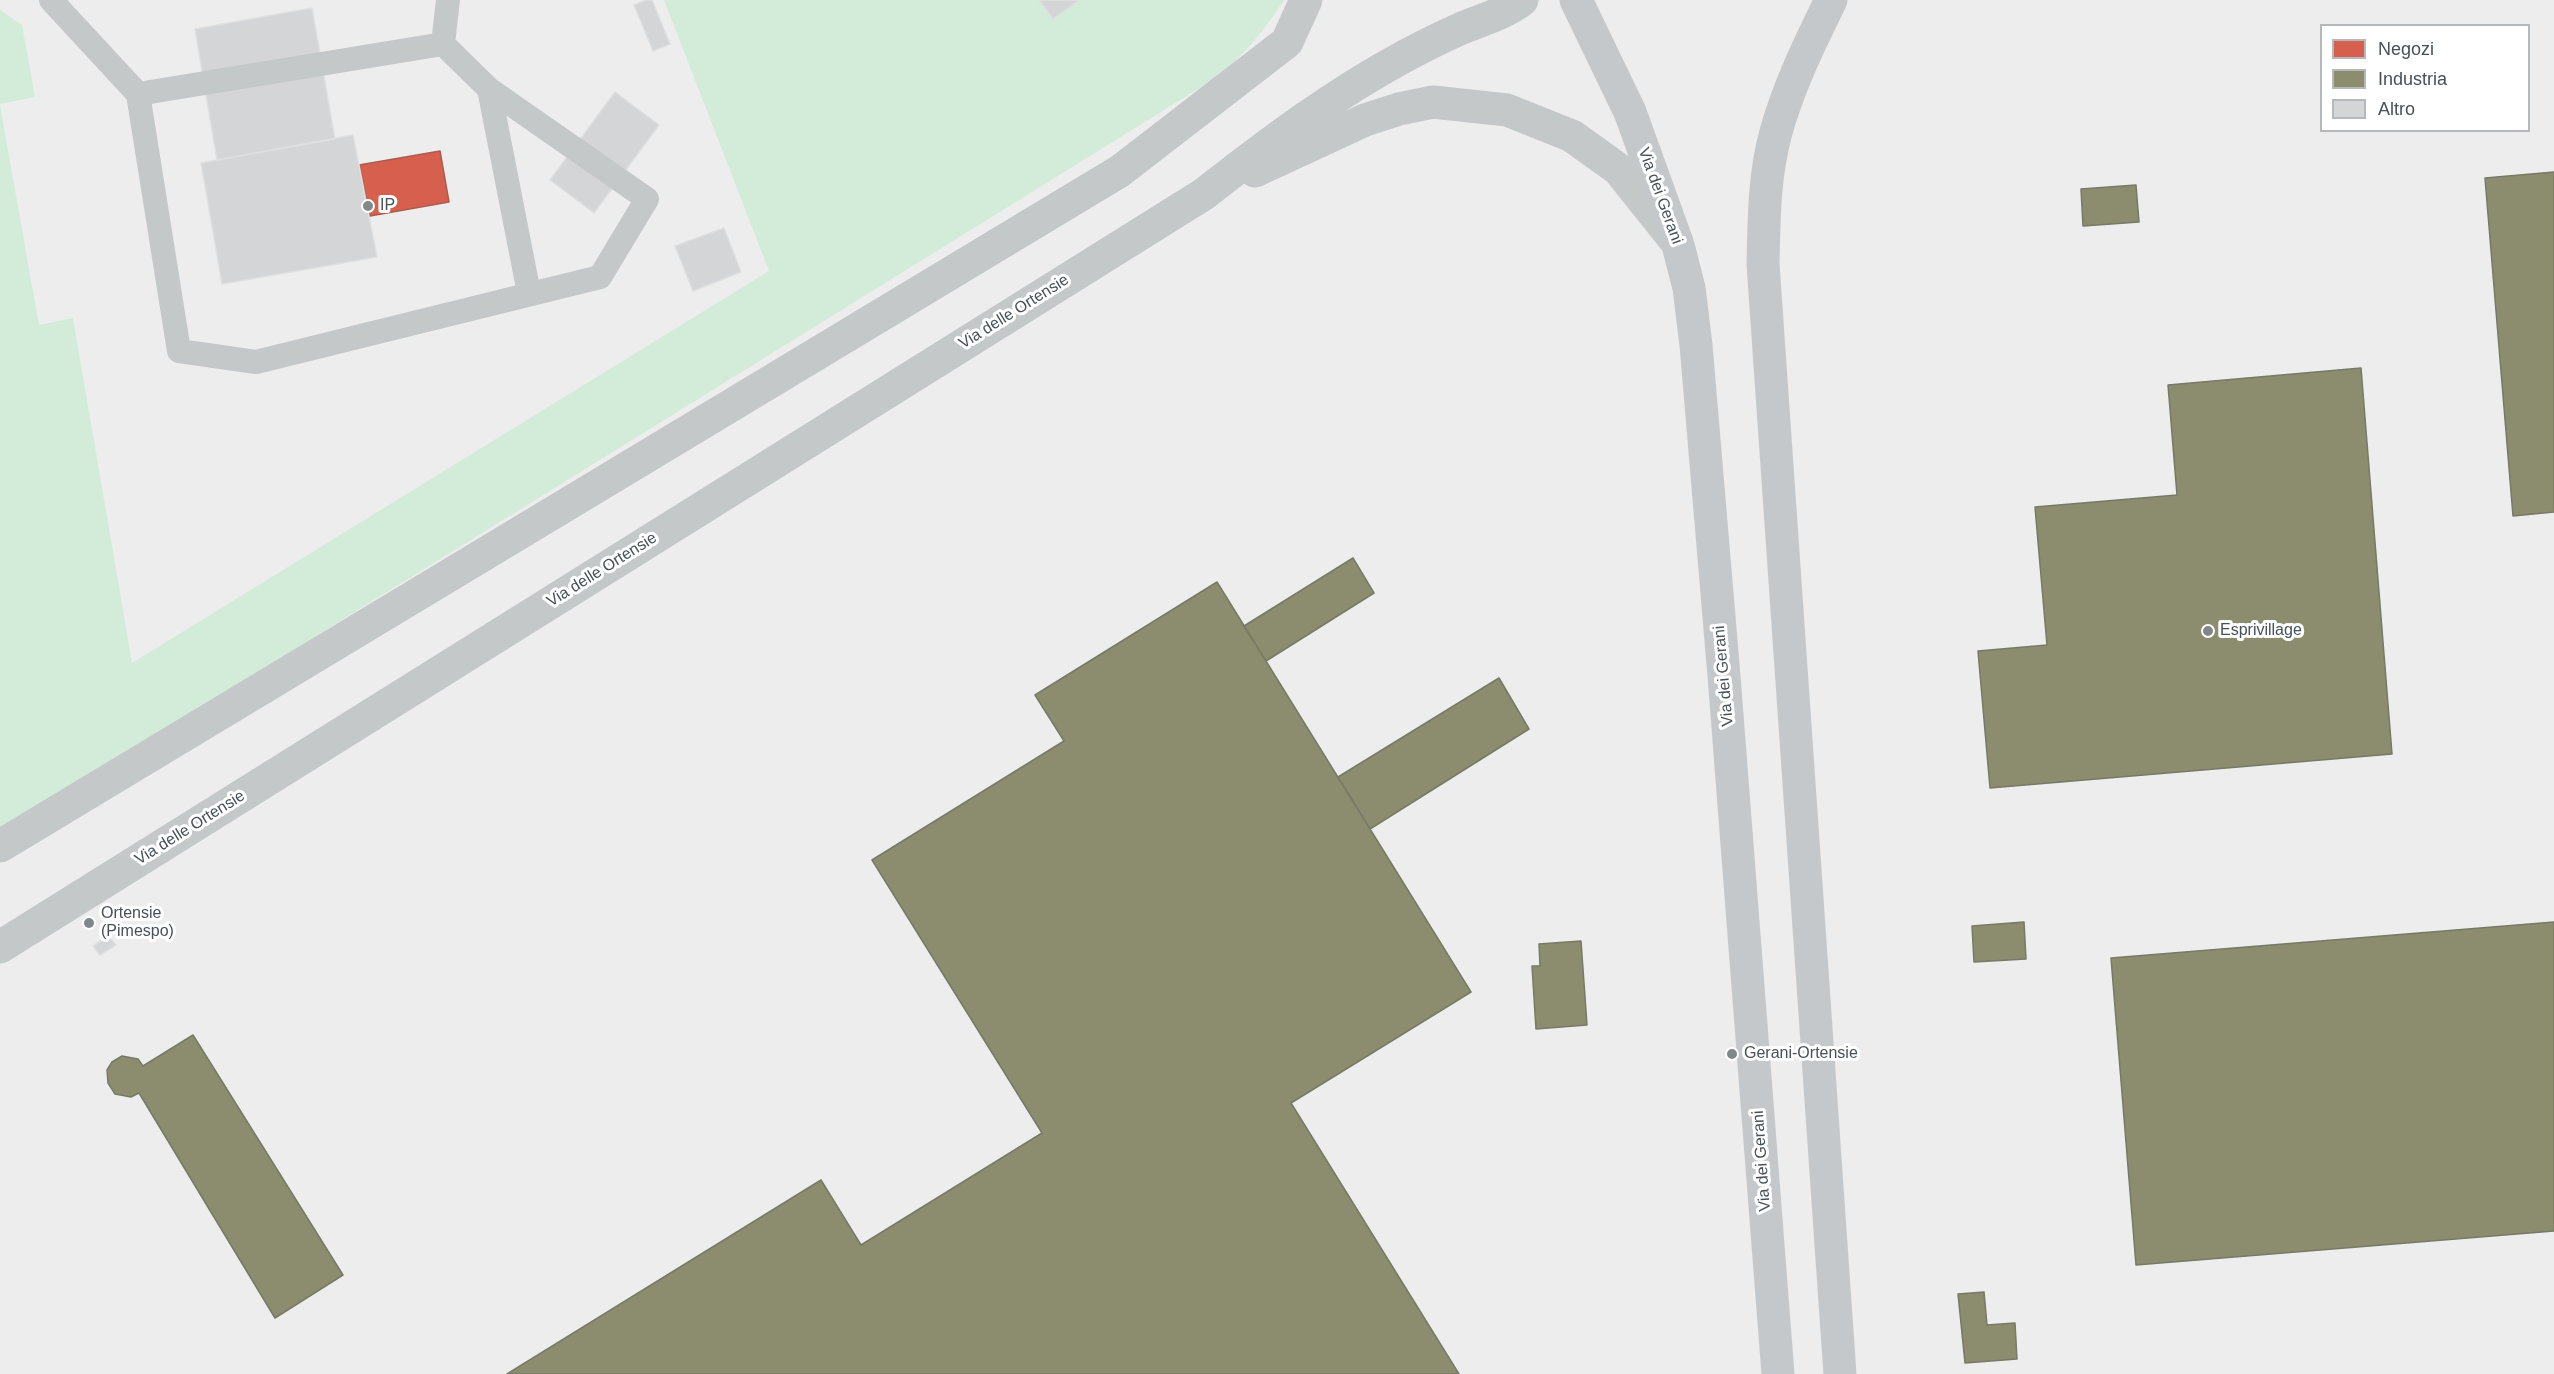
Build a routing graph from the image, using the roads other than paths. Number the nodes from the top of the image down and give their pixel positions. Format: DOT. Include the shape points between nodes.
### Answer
graph roads {
  1 [pos="51,0"];
  2 [pos="448,0"];
  3 [pos="1306,0"];
  4 [pos="1522,0"];
  5 [pos="1576,0"];
  6 [pos="1831,0"];
  7 [pos="443,44"];
  8 [pos="489,89"];
  9 [pos="138,94"];
  10 [pos="1204,194"];
  11 [pos="1678,245"];
  12 [pos="529,293"];
  13 [pos="0,846"];
  14 [pos="0,946"];
  15 [pos="1778,1374"];
  16 [pos="1840,1374"];
  1 -- 9 [label="lane"];
  2 -- 7 [label="lane"];
  3 -- 13 [label="street" via="1287,42 1120,171"];
  4 -- 10 [label="street" via="1513,8 1407,55 1356,85 1295,123"];
  5 -- 11 [label="street, Via dei Gerani" via="1630,112"];
  6 -- 16 [label="street" via="1797,70 1776,132 1765,193 1763,264"];
  7 -- 8 [label="lane"];
  7 -- 9 [label="lane"];
  8 -- 12 [label="lane"];
  8 -- 12 [label="lane" via="647,199 600,277"];
  9 -- 12 [label="lane" via="179,351 256,362"];
  10 -- 11 [label="street" via="1365,120 1433,102 1467,104 1507,110 1572,136 1618,170"];
  10 -- 14 [label="street, Via delle Ortensie"];
  11 -- 15 [label="street, Via dei Gerani" via="1689,288 1696,345"];
}
